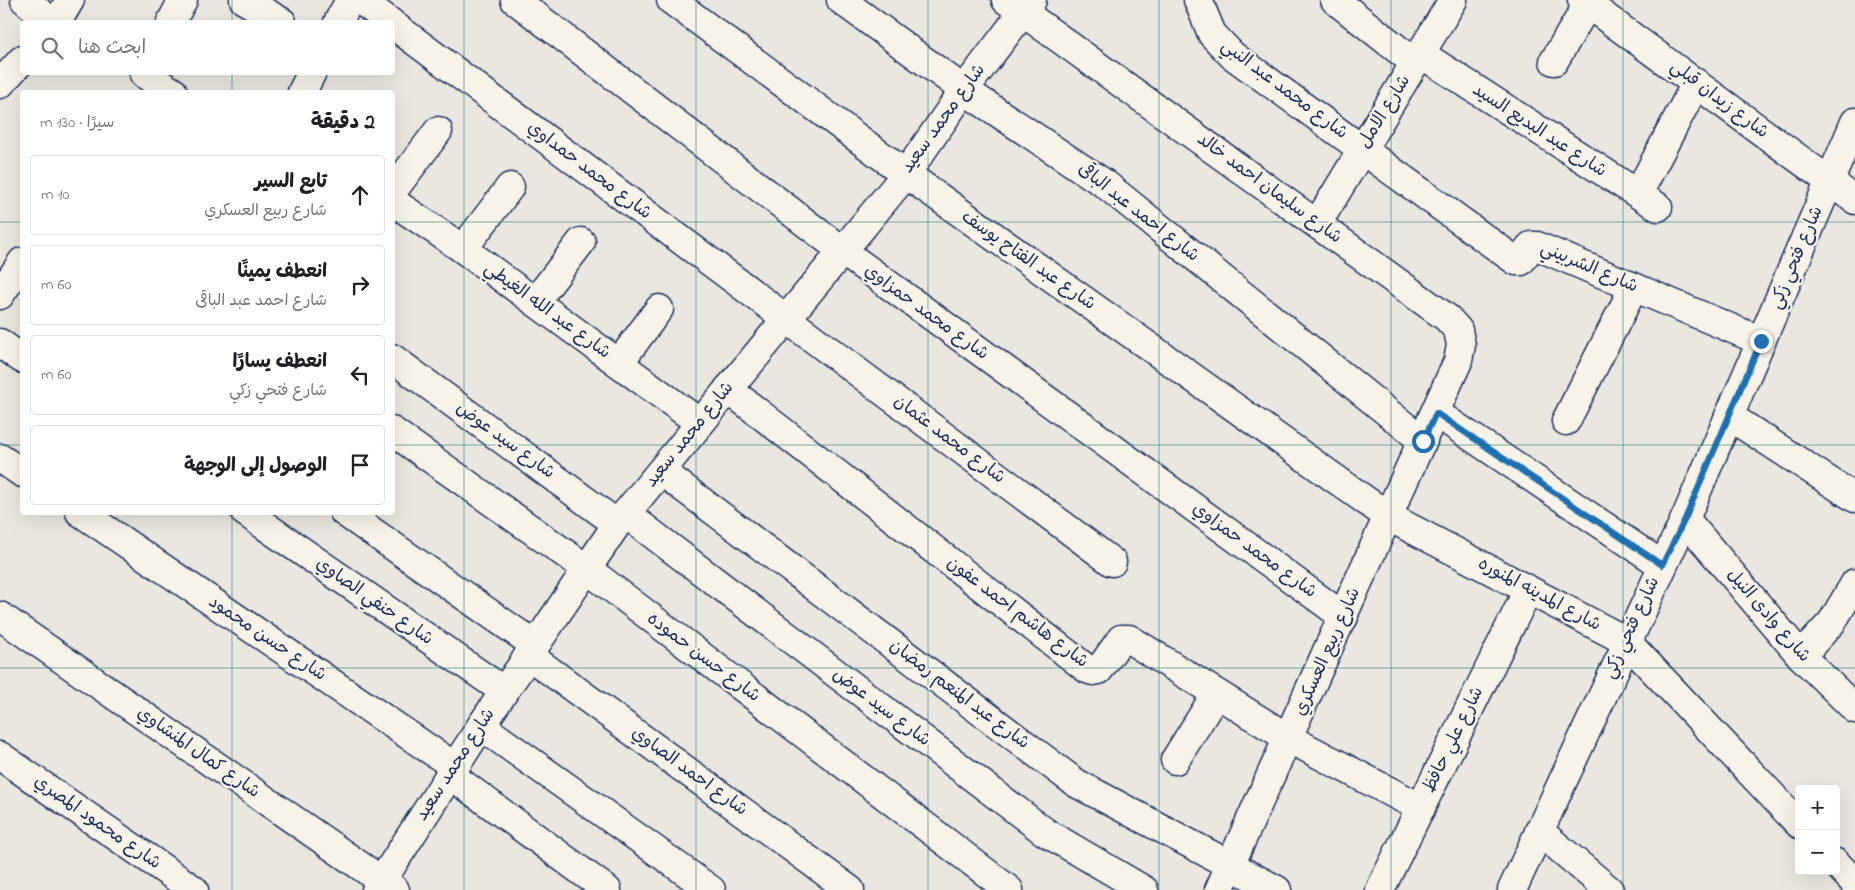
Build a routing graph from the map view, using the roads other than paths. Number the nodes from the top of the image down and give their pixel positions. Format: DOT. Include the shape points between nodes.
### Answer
graph roads {
  1 [pos="26,0"];
  2 [pos="70,0"];
  3 [pos="183,0"];
  4 [pos="244,0"];
  5 [pos="350,0"];
  6 [pos="360,0"];
  7 [pos="515,0"];
  8 [pos="671,0"];
  9 [pos="841,0"];
  10 [pos="1198,0"];
  11 [pos="1336,0"];
  12 [pos="1454,0"];
  13 [pos="1585,2"];
  14 [pos="1020,4"];
  15 [pos="284,15"];
  16 [pos="49,20"];
  17 [pos="58,20"];
  18 [pos="172,20"];
  19 [pos="339,20"];
  20 [pos="387,20"];
  21 [pos="395,26"];
  22 [pos="1418,59"];
  23 [pos="1554,61"];
  24 [pos="20,62"];
  25 [pos="310,75"];
  26 [pos="140,80"];
  27 [pos="1696,83"];
  28 [pos="0,84"];
  29 [pos="168,90"];
  30 [pos="303,90"];
  31 [pos="964,90"];
  32 [pos="1855,122"];
  33 [pos="438,131"];
  34 [pos="1362,149"];
  35 [pos="906,174"];
  36 [pos="1829,182"];
  37 [pos="510,187"];
  38 [pos="395,188"];
  39 [pos="1855,200"];
  40 [pos="395,203"];
  41 [pos="1317,224"];
  42 [pos="580,242"];
  43 [pos="463,249"];
  44 [pos="840,250"];
  45 [pos="1634,287"];
  46 [pos="534,302"];
  47 [pos="659,308"];
  48 [pos="786,318"];
  49 [pos="1761,341"];
  50 [pos="0,343"];
  51 [pos="20,358"];
  52 [pos="395,360"];
  53 [pos="618,364"];
  54 [pos="728,389"];
  55 [pos="1436,413"];
  56 [pos="1729,416"];
  57 [pos="1566,422"];
  58 [pos="700,423"];
  59 [pos="395,433"];
  60 [pos="1423,441"];
  61 [pos="0,458"];
  62 [pos="661,471"];
  63 [pos="20,472"];
  64 [pos="1855,498"];
  65 [pos="84,515"];
  66 [pos="249,515"];
  67 [pos="348,515"];
  68 [pos="1388,517"];
  69 [pos="622,519"];
  70 [pos="1685,519"];
  71 [pos="1112,562"];
  72 [pos="1662,565"];
  73 [pos="587,569"];
  74 [pos="1855,583"];
  75 [pos="1528,590"];
  76 [pos="0,616"];
  77 [pos="1344,617"];
  78 [pos="1626,641"];
  79 [pos="531,650"];
  80 [pos="1801,656"];
  81 [pos="504,691"];
  82 [pos="1216,694"];
  83 [pos="1855,709"];
  84 [pos="481,726"];
  85 [pos="1288,738"];
  86 [pos="0,756"];
  87 [pos="1175,760"];
  88 [pos="452,770"];
  89 [pos="1421,808"];
  90 [pos="1795,820"];
  91 [pos="1539,830"];
  92 [pos="1230,865"];
  93 [pos="1840,867"];
  94 [pos="1855,883"];
  95 [pos="385,887"];
  96 [pos="194,890"];
  97 [pos="607,890"];
  98 [pos="711,890"];
  99 [pos="850,890"];
  100 [pos="1009,890"];
  101 [pos="1144,890"];
  102 [pos="1219,890"];
  103 [pos="1277,890"];
  104 [pos="1380,890"];
  105 [pos="1512,890"];
  106 [pos="1609,890"];
  1 -- 16 [label="street"];
  2 -- 17 [label="street"];
  3 -- 18 [label="street"];
  4 -- 15 [label="street"];
  5 -- 19 [label="street"];
  6 -- 20 [label="street, شارع محمد حمداوي"];
  7 -- 44 [label="street, شارع محمد حمزاوي"];
  8 -- 35 [label="street, شارع عبد الفتاح يوسف"];
  9 -- 31 [label="street, شارع احمد عبد الباقى"];
  10 -- 34 [label="street, شارع محمد عبد النبي" via="1212,34 1221,46"];
  11 -- 22 [label="street, شارع عبد البديع السيد"];
  12 -- 22 [label="street, شارع الامل"];
  13 -- 23 [label="street"];
  13 -- 27 [label="street, شارع زيدان قبلي"];
  14 -- 31 [label="street, شارع محمد سعيد"];
  14 -- 41 [label="street, شارع سليمان احمد خالد"];
  21 -- 48 [label="street, شارع محمد حمداوي"];
  22 -- 27 [label="street, شارع عبد البديع السيد" via="1648,201"];
  22 -- 34 [label="street, شارع الامل"];
  24 -- 28 [label="street"];
  25 -- 30 [label="street"];
  26 -- 29 [label="street"];
  27 -- 36 [label="street, شارع زيدان قبلي"];
  31 -- 35 [label="street, شارع محمد سعيد"];
  31 -- 60 [label="street, شارع احمد عبد الباقى" via="1104,184"];
  32 -- 36 [label="street, شارع فتحي زكي"];
  33 -- 38 [label="street"];
  34 -- 41 [label="street, شارع الامل"];
  34 -- 45 [label="street, شارع الشربيني" via="1516,261 1521,261 1534,245"];
  35 -- 44 [label="street, شارع محمد سعيد"];
  35 -- 68 [label="street, شارع عبد الفتاح يوسف"];
  36 -- 39 [label="street, شارع زيدان قبلي"];
  36 -- 49 [label="street, شارع فتحي زكي"];
  37 -- 43 [label="street"];
  40 -- 43 [label="street, شارع عبد الله الغيطي"];
  41 -- 55 [label="street, شارع سليمان احمد خالد" via="1448,318 1458,330 1462,345 1458,361"];
  42 -- 46 [label="street"];
  43 -- 46 [label="street, شارع عبد الله الغيطي"];
  44 -- 48 [label="street, شارع محمد سعيد"];
  44 -- 77 [label="street, شارع محمد حمزاوي"];
  45 -- 49 [label="street, شارع الشربيني"];
  45 -- 57 [label="street"];
  46 -- 53 [label="street, شارع عبد الله الغيطي"];
  47 -- 53 [label="street"];
  48 -- 54 [label="street, شارع محمد سعيد"];
  48 -- 71 [label="street, شارع محمد عثمان"];
  49 -- 56 [label="street, شارع فتحي زكي"];
  50 -- 51 [label="street"];
  52 -- 69 [label="street, شارع سيد عوض"];
  53 -- 58 [label="street, شارع عبد الله الغيطي"];
  54 -- 58 [label="street, شارع محمد سعيد"];
  54 -- 82 [label="street, شارع هاشم احمد عفون" via="1087,669 1099,670 1118,642 1125,638"];
  55 -- 60 [label="street, شارع ربيع العسكري"];
  55 -- 72 [label="street"];
  56 -- 64 [label="street"];
  56 -- 70 [label="street, شارع فتحي زكي"];
  58 -- 62 [label="street, شارع محمد سعيد"];
  59 -- 73 [label="street, شارع حسن حموده"];
  60 -- 68 [label="street, شارع ربيع العسكري"];
  61 -- 63 [label="street"];
  62 -- 69 [label="street, شارع محمد سعيد"];
  62 -- 92 [label="street, شارع عبد المنعم رمضان" via="1076,783"];
  65 -- 88 [label="street, شارع حسن محمود"];
  66 -- 81 [label="street, شارع حنفي الصاوي"];
  67 -- 79 [label="street, شارع احمد الصاوي"];
  68 -- 75 [label="street, شارع المدينه المنوره"];
  68 -- 77 [label="street, شارع ربيع العسكري"];
  69 -- 73 [label="street, شارع محمد سعيد"];
  69 -- 101 [label="street, شارع سيد عوض" via="1045,832"];
  70 -- 72 [label="street, شارع فتحي زكي"];
  70 -- 80 [label="street, شارع وادى النيل"];
  72 -- 78 [label="street, شارع فتحي زكي"];
  73 -- 79 [label="street, شارع محمد سعيد"];
  73 -- 100 [label="street, شارع حسن حموده"];
  74 -- 80 [label="street" via="1832,622"];
  75 -- 78 [label="street, شارع المدينه المنوره"];
  75 -- 89 [label="street, شارع علي حافظ"];
  76 -- 95 [label="street, شارع كمال المنشاوي"];
  77 -- 85 [label="street, شارع ربيع العسكري"];
  78 -- 90 [label="street, شارع المدينه المنوره"];
  78 -- 91 [label="street, شارع فتحي زكي"];
  79 -- 81 [label="street, شارع محمد سعيد"];
  79 -- 99 [label="street, شارع احمد الصاوي"];
  80 -- 83 [label="street, شارع وادى النيل"];
  81 -- 84 [label="street, شارع محمد سعيد"];
  82 -- 85 [label="street, شارع هاشم احمد عفون"];
  82 -- 87 [label="street"];
  84 -- 88 [label="street, شارع محمد سعيد"];
  84 -- 98 [label="street"];
  85 -- 89 [label="street, شارع هاشم احمد عفون"];
  85 -- 92 [label="street, شارع ربيع العسكري"];
  86 -- 96 [label="street, شارع محمود المصري"];
  88 -- 95 [label="street, شارع محمد سعيد"];
  88 -- 97 [label="street, شارع حسن محمود"];
  89 -- 104 [label="street, شارع علي حافظ"];
  91 -- 105 [label="street, شارع فتحي زكي"];
  91 -- 106 [label="street"];
  92 -- 102 [label="street, شارع ربيع العسكري"];
  92 -- 103 [label="street, شارع عبد المنعم رمضان"];
  93 -- 94 [label="street"];
}
